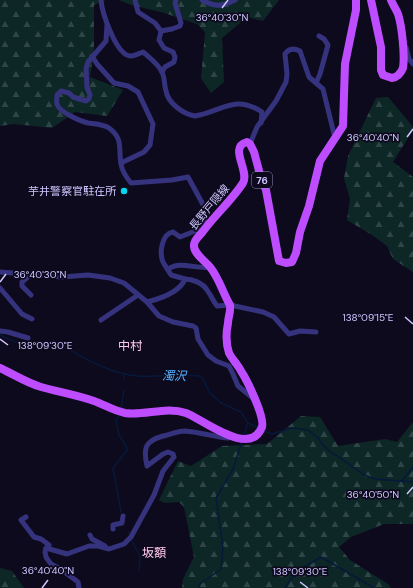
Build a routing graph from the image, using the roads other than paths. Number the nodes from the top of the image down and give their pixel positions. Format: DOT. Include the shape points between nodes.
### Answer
graph roads {
  1 [pos="101,0"];
  2 [pos="135,0"];
  3 [pos="176,0"];
  4 [pos="202,0"];
  5 [pos="235,0"];
  6 [pos="356,0"];
  7 [pos="371,0"];
  8 [pos="391,0"];
  9 [pos="107,25"];
  10 [pos="401,28"];
  11 [pos="161,31"];
  12 [pos="319,36"];
  13 [pos="92,56"];
  14 [pos="413,64"];
  15 [pos="162,72"];
  16 [pos="316,83"];
  17 [pos="260,123"];
  18 [pos="335,138"];
  19 [pos="250,144"];
  20 [pos="121,163"];
  21 [pos="204,230"];
  22 [pos="210,267"];
  23 [pos="168,269"];
  24 [pos="1,273"];
  25 [pos="30,275"];
  26 [pos="185,279"];
  27 [pos="0,288"];
  28 [pos="31,295"];
  29 [pos="138,295"];
  30 [pos="147,302"];
  31 [pos="230,305"];
  32 [pos="32,319"];
  33 [pos="101,320"];
  34 [pos="0,331"];
  35 [pos="316,332"];
  36 [pos="28,338"];
  37 [pos="0,368"];
  38 [pos="254,399"];
  39 [pos="238,438"];
  40 [pos="123,516"];
  41 [pos="26,517"];
  42 [pos="112,529"];
  43 [pos="90,535"];
  44 [pos="46,548"];
  45 [pos="107,549"];
  46 [pos="79,588"];
  1 -- 9 [label="street"];
  2 -- 11 [label="street" via="138,12 155,23"];
  3 -- 11 [label="street" via="180,26"];
  4 -- 5 [label="street" via="217,6"];
  6 -- 18 [label="main road, 76" via="345,64 343,126"];
  7 -- 10 [label="main road" via="381,47 381,70 389,78 395,78 402,68"];
  8 -- 10 [label="main road" via="398,13"];
  9 -- 13 [label="street" via="106,41"];
  9 -- 15 [label="street" via="116,45 126,54 131,56 143,52"];
  10 -- 14 [label="street" via="405,30 409,58"];
  11 -- 15 [label="street" via="159,40 175,57 174,62"];
  12 -- 16 [label="street" via="328,45"];
  13 -- 20 [label="street" via="114,83 128,86 138,92 153,124 150,145 144,152"];
  13 -- 20 [label="street" via="86,69 89,99 86,101 62,91 57,95 56,104 60,110 72,116 111,130 119,140"];
  15 -- 17 [label="street" via="169,100 189,115 200,115 229,104 252,105 262,112"];
  16 -- 17 [label="street" via="309,77 300,51 288,51 285,54 286,82"];
  16 -- 18 [label="street" via="323,89"];
  17 -- 19 [label="street"];
  18 -- 19 [label="main road, 76" via="320,161 296,253 292,262 286,263 279,261 266,190"];
  19 -- 21 [label="main road, 長野戸隠線 / 76" via="242,143 239,147 245,180"];
  20 -- 21 [label="street" via="125,176 131,183 188,177 206,210"];
  21 -- 22 [label="main road, 長野戸隠線 / 76" via="196,240 194,250"];
  21 -- 23 [label="street" via="180,237 169,232 161,253"];
  22 -- 23 [label="street" via="180,265"];
  22 -- 31 [label="main road, 長野戸隠線 / 76"];
  23 -- 26 [label="street" via="171,275"];
  24 -- 25 [label="street"];
  25 -- 28 [label="street" via="22,282 22,286"];
  25 -- 29 [label="street" via="62,278 88,275 110,278 124,283"];
  26 -- 30 [label="street" via="180,287"];
  26 -- 31 [label="street" via="193,280 207,288 217,306"];
  27 -- 32 [label="street" via="22,314"];
  29 -- 30 [label="street"];
  29 -- 33 [label="street"];
  30 -- 38 [label="street" via="159,316 196,328 198,339 208,355 229,366 238,386"];
  31 -- 35 [label="street" via="274,317 289,334 300,331"];
  31 -- 38 [label="main road" via="227,334 230,355 242,371"];
  34 -- 36 [label="street"];
  37 -- 39 [label="main road" via="40,386 126,413 168,410 185,413 218,431"];
  38 -- 39 [label="main road" via="263,420 262,426 253,438"];
  39 -- 45 [label="street" via="184,431 153,438 145,449 147,466 168,452 174,454 174,457 163,471 154,495 131,536 124,544"];
  40 -- 42 [label="street" via="122,523 113,525"];
  41 -- 44 [label="street" via="21,520 34,537 48,545"];
  43 -- 45 [label="street"];
  44 -- 45 [label="street" via="67,554 89,546"];
  44 -- 46 [label="street" via="46,557 50,564 78,582"];
}
